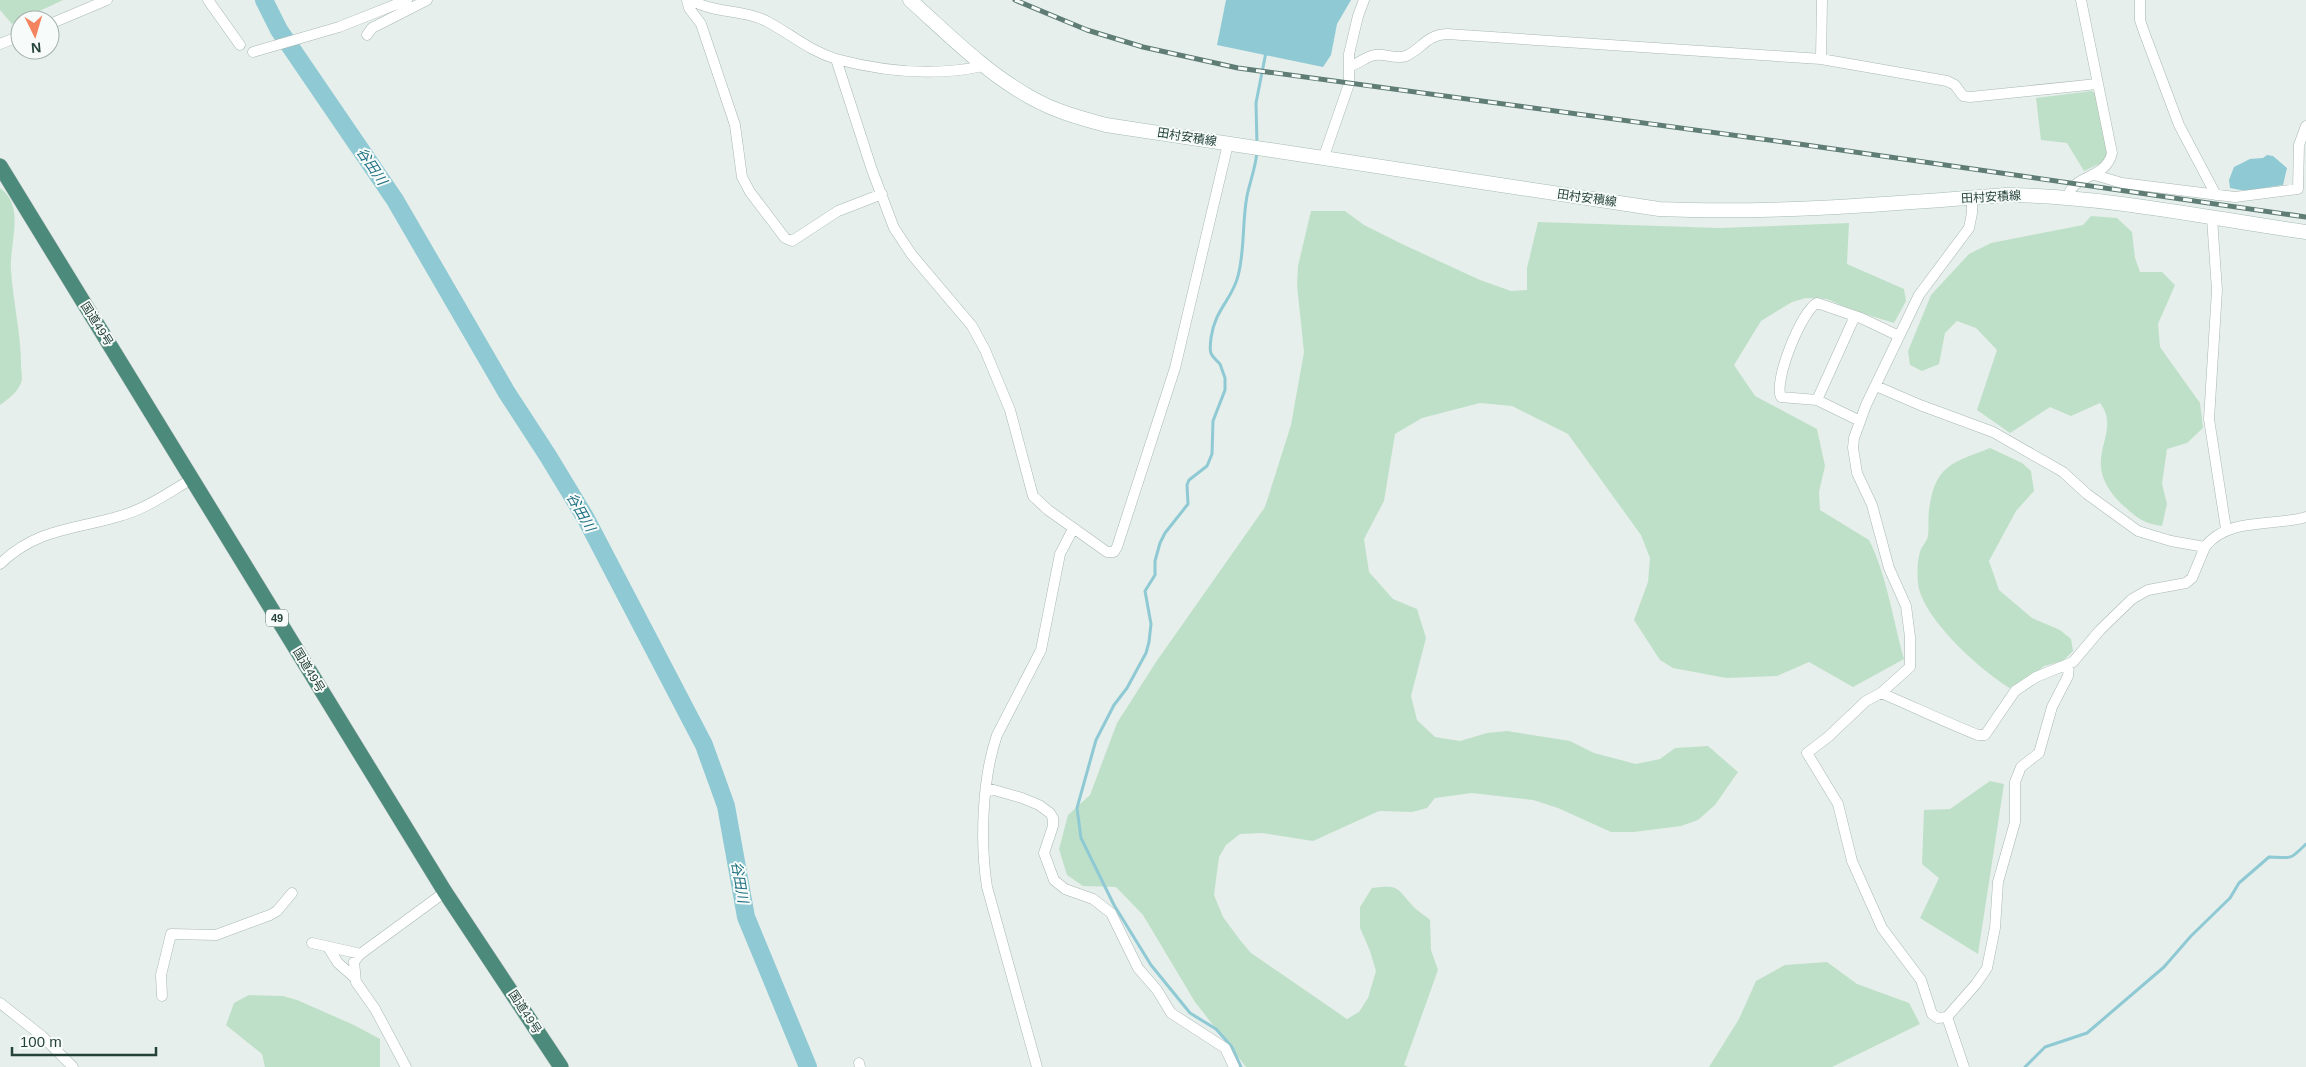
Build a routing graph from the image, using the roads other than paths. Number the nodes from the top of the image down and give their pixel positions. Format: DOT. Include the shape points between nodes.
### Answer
graph roads {
  1 [pos="106,0"];
  2 [pos="208,0"];
  3 [pos="406,0"];
  4 [pos="427,0"];
  5 [pos="687,0"];
  6 [pos="691,0"];
  7 [pos="910,0"];
  8 [pos="1364,0"];
  9 [pos="1822,0"];
  10 [pos="2081,0"];
  11 [pos="2140,0"];
  12 [pos="60,20"];
  13 [pos="367,35"];
  14 [pos="240,45"];
  15 [pos="253,52"];
  16 [pos="1821,58"];
  17 [pos="836,59"];
  18 [pos="983,66"];
  19 [pos="1350,66"];
  20 [pos="2097,84"];
  21 [pos="2306,126"];
  22 [pos="1228,144"];
  23 [pos="1323,159"];
  24 [pos="0,166"];
  25 [pos="2095,175"];
  26 [pos="4,180"];
  27 [pos="882,194"];
  28 [pos="2216,195"];
  29 [pos="1972,198"];
  30 [pos="2068,198"];
  31 [pos="2212,218"];
  32 [pos="2306,232"];
  33 [pos="1855,316"];
  34 [pos="1899,336"];
  35 [pos="1876,386"];
  36 [pos="1817,400"];
  37 [pos="1860,421"];
  38 [pos="192,479"];
  39 [pos="2306,518"];
  40 [pos="1073,529"];
  41 [pos="2226,529"];
  42 [pos="2205,547"];
  43 [pos="2,558"];
  44 [pos="2069,665"];
  45 [pos="1881,693"];
  46 [pos="986,788"];
  47 [pos="445,892"];
  48 [pos="292,894"];
  49 [pos="312,943"];
  50 [pos="328,947"];
  51 [pos="361,954"];
  52 [pos="354,977"];
  53 [pos="162,996"];
  54 [pos="0,1003"];
  55 [pos="1947,1017"];
  56 [pos="73,1067"];
  57 [pos="406,1067"];
  58 [pos="561,1067"];
  59 [pos="1037,1067"];
  60 [pos="1234,1067"];
  61 [pos="1964,1067"];
  1 -- 12 [label="street"];
  2 -- 14 [label="street"];
  3 -- 15 [label="street" via="339,27"];
  4 -- 13 [label="street" via="372,28"];
  5 -- 27 [label="street" via="701,24 735,125 742,177 785,238 792,241 838,211"];
  6 -- 17 [label="street" via="706,8 737,12 769,22 812,50"];
  7 -- 18 [label="main road, 田村安積線"];
  8 -- 19 [label="street" via="1349,54"];
  9 -- 16 [label="street"];
  10 -- 20 [label="street"];
  11 -- 28 [label="street" via="2140,20 2179,125"];
  16 -- 19 [label="street" via="1447,34 1434,35 1406,56 1372,55 1358,65"];
  16 -- 20 [label="street" via="1947,81 1955,85 1963,96 1970,97"];
  17 -- 18 [label="street" via="920,74"];
  17 -- 27 [label="street"];
  18 -- 22 [label="main road, 田村安積線" via="1030,97 1081,118 1106,125"];
  19 -- 23 [label="street" via="1349,84"];
  20 -- 25 [label="street" via="2112,153 2107,166"];
  21 -- 28 [label="street" via="2299,145 2298,190 2235,197"];
  22 -- 23 [label="main road, 田村安積線"];
  22 -- 40 [label="street" via="1175,368 1117,547 1114,552 1107,552"];
  23 -- 29 [label="main road, 田村安積線" via="1659,209 1717,212 1783,210"];
  24 -- 26 [label="highway, 国道49号 / 49"];
  25 -- 28 [label="street" via="2122,184"];
  25 -- 30 [label="street" via="2080,180 2069,191"];
  26 -- 38 [label="highway, 国道49号 / 49"];
  27 -- 40 [label="street" via="902,242 972,326 985,350 1010,410 1033,496"];
  29 -- 30 [label="main road, 田村安積線" via="2006,195"];
  29 -- 34 [label="street" via="1969,228 1919,294"];
  30 -- 31 [label="main road, 田村安積線"];
  31 -- 32 [label="main road, 田村安積線"];
  31 -- 41 [label="street" via="2217,290 2209,419"];
  33 -- 34 [label="street"];
  33 -- 36 [label="street"];
  33 -- 36 [label="street" via="1822,304 1812,306 1785,359 1778,389 1780,396"];
  34 -- 35 [label="street"];
  35 -- 37 [label="street"];
  35 -- 42 [label="street" via="1993,432 2062,472 2138,531"];
  36 -- 37 [label="street"];
  37 -- 45 [label="street" via="1854,443 1855,466 1872,505 1889,568 1906,606 1910,637 1910,667"];
  38 -- 43 [label="street" via="146,506 121,516 35,538"];
  38 -- 47 [label="highway, 国道49号 / 49"];
  39 -- 41 [label="street"];
  40 -- 46 [label="street" via="1060,554 1041,650 997,735"];
  41 -- 42 [label="street" via="2210,539"];
  42 -- 44 [label="street" via="2192,578 2186,583 2148,590 2132,598"];
  44 -- 45 [label="street" via="2036,677 2015,691 1983,736"];
  44 -- 55 [label="street" via="2068,676 2052,707 2039,753 2022,767 2015,782 2014,822 1998,882 1995,928 1987,968"];
  45 -- 55 [label="street" via="1866,701 1807,753 1838,804 1852,861 1882,928 1921,980 1932,1014 1938,1018"];
  46 -- 59 [label="street" via="984,860 987,887"];
  46 -- 60 [label="street" via="1022,798 1050,813 1054,826 1044,853 1054,880 1065,889 1093,899 1111,913 1138,968 1171,1012 1225,1048"];
  47 -- 51 [label="street"];
  47 -- 58 [label="highway, 国道49号 / 49"];
  48 -- 53 [label="street" via="270,915 222,933 171,934 161,975"];
  49 -- 50 [label="street"];
  50 -- 51 [label="street"];
  50 -- 52 [label="street"];
  51 -- 52 [label="street" via="354,962"];
  52 -- 57 [label="street"];
  54 -- 56 [label="street" via="42,1036"];
  55 -- 61 [label="street"];
}
